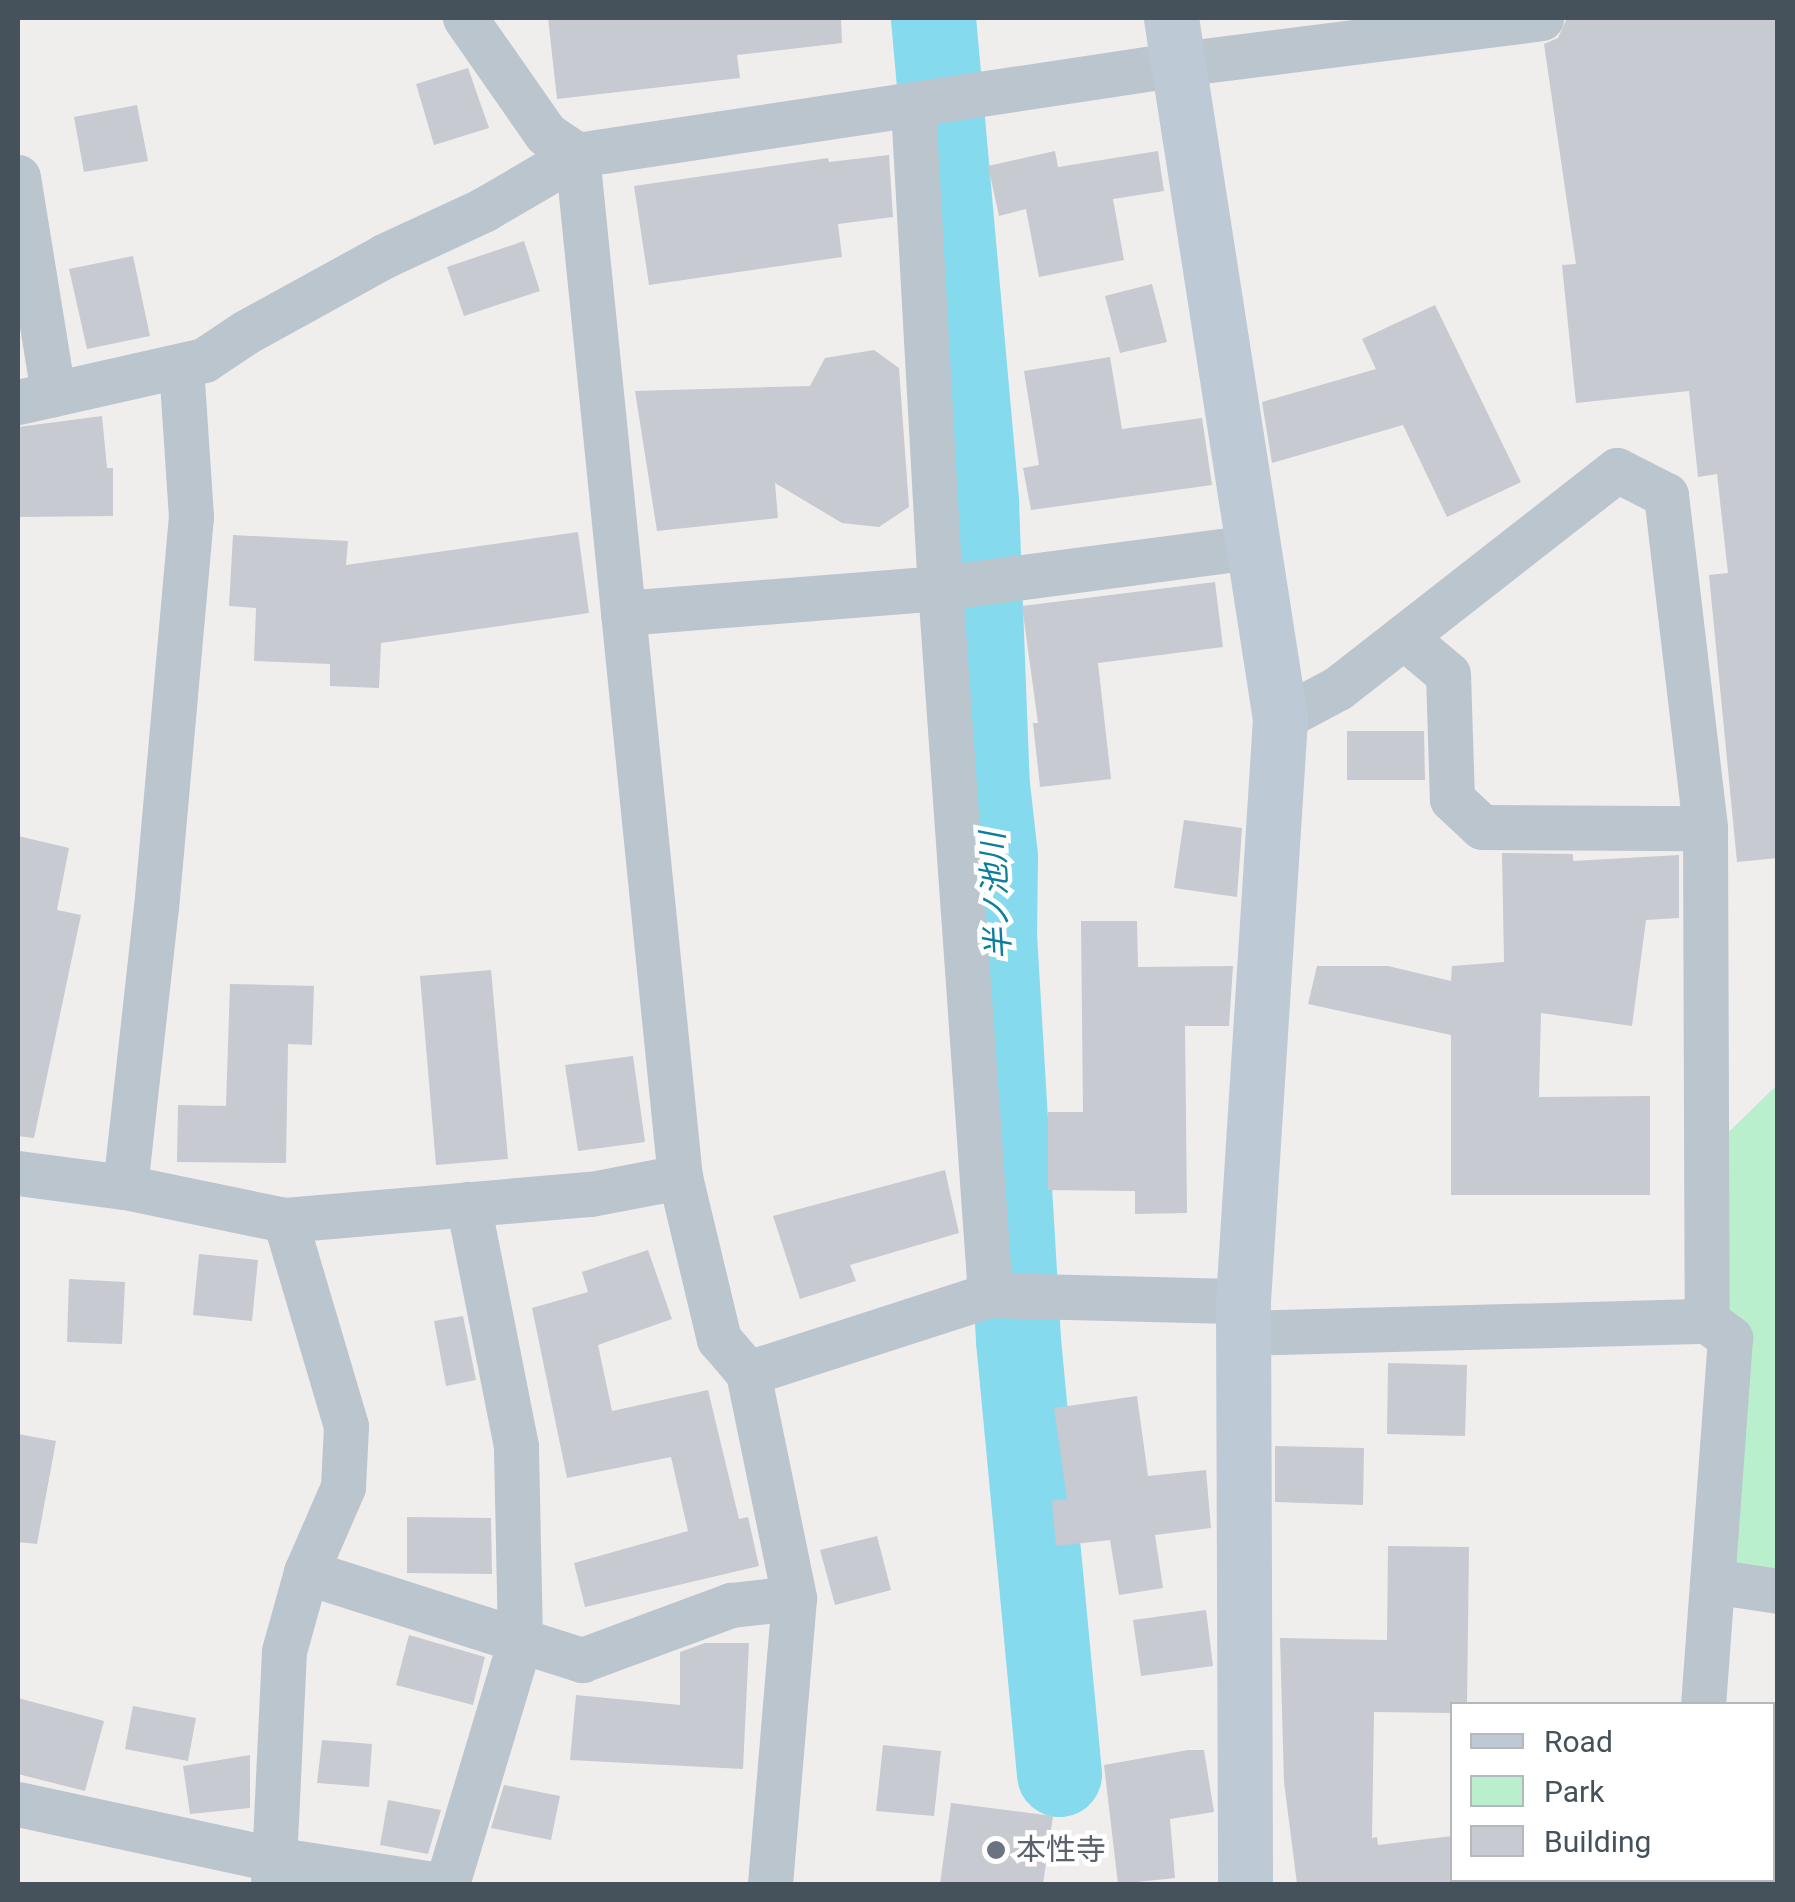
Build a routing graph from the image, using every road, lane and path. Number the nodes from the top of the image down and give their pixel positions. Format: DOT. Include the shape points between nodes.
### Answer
graph roads {
  1 [pos="465,18"];
  2 [pos="1542,18"];
  3 [pos="1175,41"];
  4 [pos="914,107"];
  5 [pos="577,155"];
  6 [pos="18,177"];
  7 [pos="181,366"];
  8 [pos="35,398"];
  9 [pos="1251,546"];
  10 [pos="940,588"];
  11 [pos="623,613"];
  12 [pos="1404,637"];
  13 [pos="1280,720"];
  14 [pos="1705,828"];
  15 [pos="18,1172"];
  16 [pos="680,1177"];
  17 [pos="125,1188"];
  18 [pos="468,1204"];
  19 [pos="285,1220"];
  20 [pos="990,1295"];
  21 [pos="1243,1317"];
  22 [pos="1706,1322"];
  23 [pos="748,1373"];
  24 [pos="306,1572"];
  25 [pos="1712,1582"];
  26 [pos="1778,1591"];
  27 [pos="794,1598"];
  28 [pos="520,1640"];
  29 [pos="1703,1702"];
  30 [pos="18,1804"];
  31 [pos="273,1872"];
  32 [pos="433,1884"];
  33 [pos="447,1884"];
  34 [pos="770,1884"];
  35 [pos="1245,1884"];
  1 -- 5 [label="street" via="546,134"];
  2 -- 3 [label="street"];
  3 -- 4 [label="street"];
  3 -- 9 [label="street"];
  4 -- 5 [label="street"];
  4 -- 10 [label="street"];
  5 -- 7 [label="street" via="204,360"];
  5 -- 11 [label="street"];
  6 -- 8 [label="street"];
  7 -- 8 [label="street"];
  7 -- 17 [label="street" via="191,517"];
  9 -- 10 [label="street"];
  9 -- 13 [label="street"];
  10 -- 11 [label="street"];
  10 -- 20 [label="street"];
  11 -- 16 [label="street"];
  12 -- 13 [label="street" via="1338,688"];
  12 -- 14 [label="street" via="1448,674 1452,799 1482,827"];
  12 -- 14 [label="street" via="1617,470 1666,495"];
  13 -- 21 [label="street"];
  14 -- 22 [label="street"];
  15 -- 17 [label="street"];
  16 -- 18 [label="street" via="591,1194"];
  16 -- 23 [label="street" via="719,1339"];
  17 -- 19 [label="street"];
  18 -- 19 [label="street"];
  18 -- 28 [label="street" via="516,1446"];
  19 -- 24 [label="street" via="346,1426 342,1487"];
  20 -- 21 [label="street"];
  20 -- 23 [label="street"];
  21 -- 22 [label="street"];
  21 -- 35 [label="street"];
  22 -- 25 [label="street" via="1730,1338"];
  23 -- 27 [label="street"];
  24 -- 28 [label="street"];
  24 -- 31 [label="street" via="284,1651"];
  25 -- 26 [label="street"];
  25 -- 29 [label="street"];
  27 -- 28 [label="street" via="732,1605 582,1660"];
  27 -- 34 [label="street"];
  28 -- 33 [label="street"];
  30 -- 31 [label="street"];
  31 -- 32 [label="street"];
}
